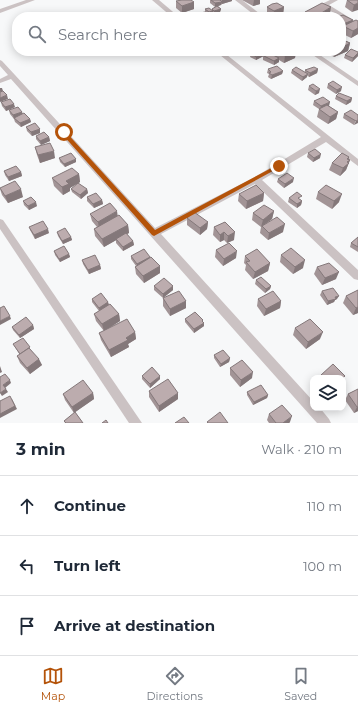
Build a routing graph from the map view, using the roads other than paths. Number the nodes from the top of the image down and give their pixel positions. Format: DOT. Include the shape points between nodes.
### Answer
graph roads {
  1 [pos="32,0"];
  2 [pos="155,0"];
  3 [pos="238,0"];
  4 [pos="335,0"];
  5 [pos="325,5"];
  6 [pos="0,11"];
  7 [pos="170,12"];
  8 [pos="254,12"];
  9 [pos="309,12"];
  10 [pos="336,12"];
  11 [pos="346,18"];
  12 [pos="358,26"];
  13 [pos="226,56"];
  14 [pos="317,56"];
  15 [pos="0,62"];
  16 [pos="13,76"];
  17 [pos="0,81"];
  18 [pos="358,84"];
  19 [pos="326,138"];
  20 [pos="358,163"];
  21 [pos="256,180"];
  22 [pos="0,222"];
  23 [pos="154,233"];
  24 [pos="358,276"];
  25 [pos="136,423"];
  26 [pos="325,423"];
  1 -- 6 [label="street"];
  2 -- 7 [label="street"];
  3 -- 8 [label="street"];
  4 -- 5 [label="street"];
  5 -- 9 [label="street"];
  5 -- 10 [label="street"];
  11 -- 12 [label="street"];
  13 -- 19 [label="street"];
  14 -- 18 [label="street"];
  15 -- 16 [label="street"];
  16 -- 17 [label="street"];
  16 -- 23 [label="street"];
  19 -- 20 [label="street"];
  19 -- 21 [label="street"];
  21 -- 23 [label="street"];
  21 -- 24 [label="street"];
  22 -- 25 [label="street"];
  23 -- 26 [label="street"];
}
